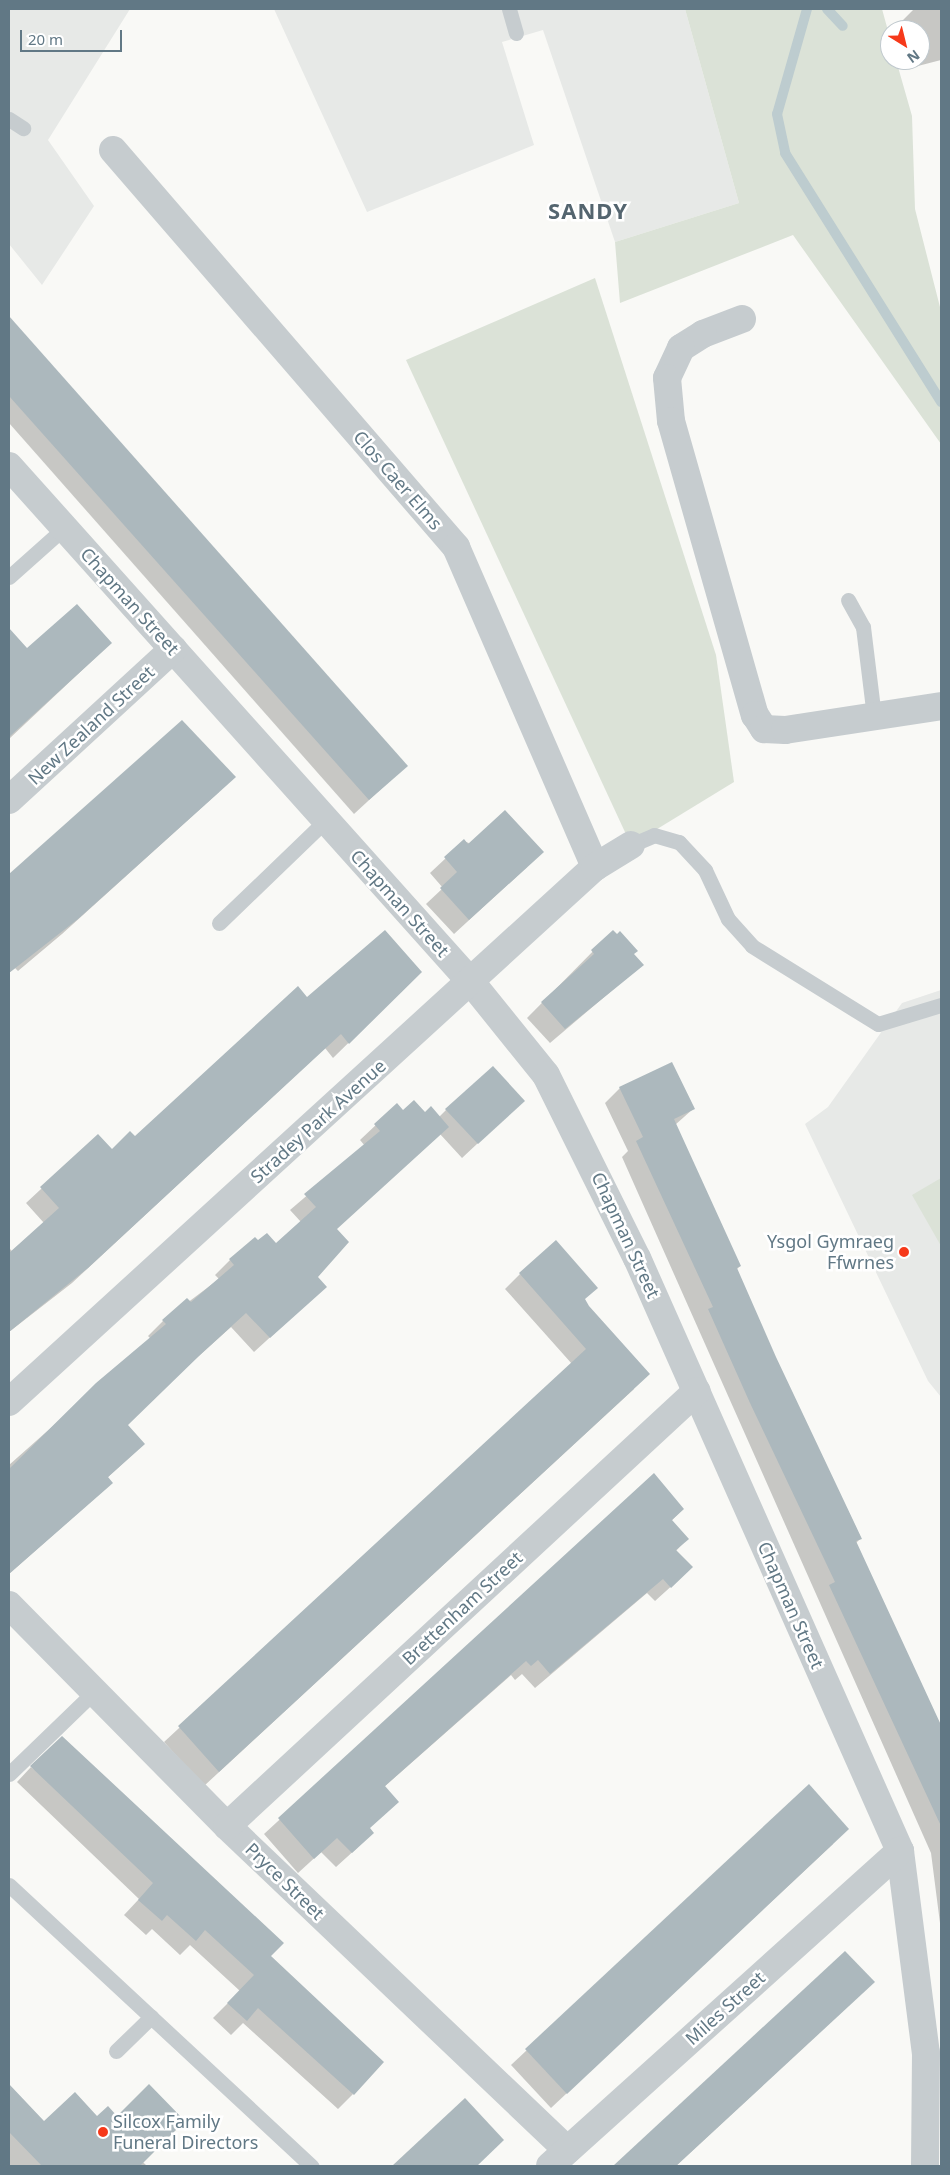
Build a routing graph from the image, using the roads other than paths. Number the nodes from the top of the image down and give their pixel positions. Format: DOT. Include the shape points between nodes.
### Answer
graph roads {
  1 [pos="509,9"];
  2 [pos="516,33"];
  3 [pos="9,119"];
  4 [pos="23,128"];
  5 [pos="113,150"];
  6 [pos="742,319"];
  7 [pos="9,466"];
  8 [pos="64,528"];
  9 [pos="9,577"];
  10 [pos="848,600"];
  11 [pos="173,649"];
  12 [pos="941,706"];
  13 [pos="874,717"];
  14 [pos="9,800"];
  15 [pos="326,820"];
  16 [pos="631,845"];
  17 [pos="595,867"];
  18 [pos="219,923"];
  19 [pos="471,982"];
  20 [pos="941,1005"];
  21 [pos="697,1391"];
  22 [pos="9,1402"];
  23 [pos="9,1605"];
  24 [pos="93,1693"];
  25 [pos="9,1774"];
  26 [pos="227,1826"];
  27 [pos="900,1851"];
  28 [pos="9,1885"];
  29 [pos="150,2017"];
  30 [pos="116,2051"];
  31 [pos="558,2158"];
  32 [pos="311,2166"];
  33 [pos="925,2166"];
  1 -- 2 [label="lane"];
  3 -- 4 [label="lane"];
  5 -- 17 [label="street, Clos Caer Elms" via="456,547"];
  6 -- 13 [label="street" via="703,334 681,348 667,378 671,420 755,715 764,729 785,730"];
  7 -- 8 [label="street, Chapman Street"];
  8 -- 9 [label="lane"];
  8 -- 11 [label="street, Chapman Street"];
  10 -- 13 [label="lane" via="863,627"];
  11 -- 14 [label="street, New Zealand Street"];
  11 -- 15 [label="street, Chapman Street"];
  12 -- 13 [label="street"];
  15 -- 18 [label="lane"];
  15 -- 19 [label="street, Chapman Street"];
  16 -- 17 [label="street, Stradey Park Avenue"];
  16 -- 20 [label="lane" via="654,835 679,842 705,870 728,919 752,946 878,1024"];
  17 -- 19 [label="street, Stradey Park Avenue"];
  19 -- 21 [label="street, Chapman Street" via="546,1074 602,1183"];
  19 -- 22 [label="street, Stradey Park Avenue"];
  21 -- 26 [label="street, Brettenham Street"];
  21 -- 27 [label="street, Chapman Street"];
  23 -- 24 [label="street, Pryce Street"];
  24 -- 25 [label="lane"];
  24 -- 26 [label="street, Pryce Street"];
  26 -- 31 [label="street, Pryce Street"];
  27 -- 31 [label="street, Miles Street"];
  27 -- 33 [label="street, Chapman Street" via="926,2053"];
  28 -- 29 [label="lane"];
  29 -- 30 [label="lane"];
  29 -- 32 [label="lane"];
}
